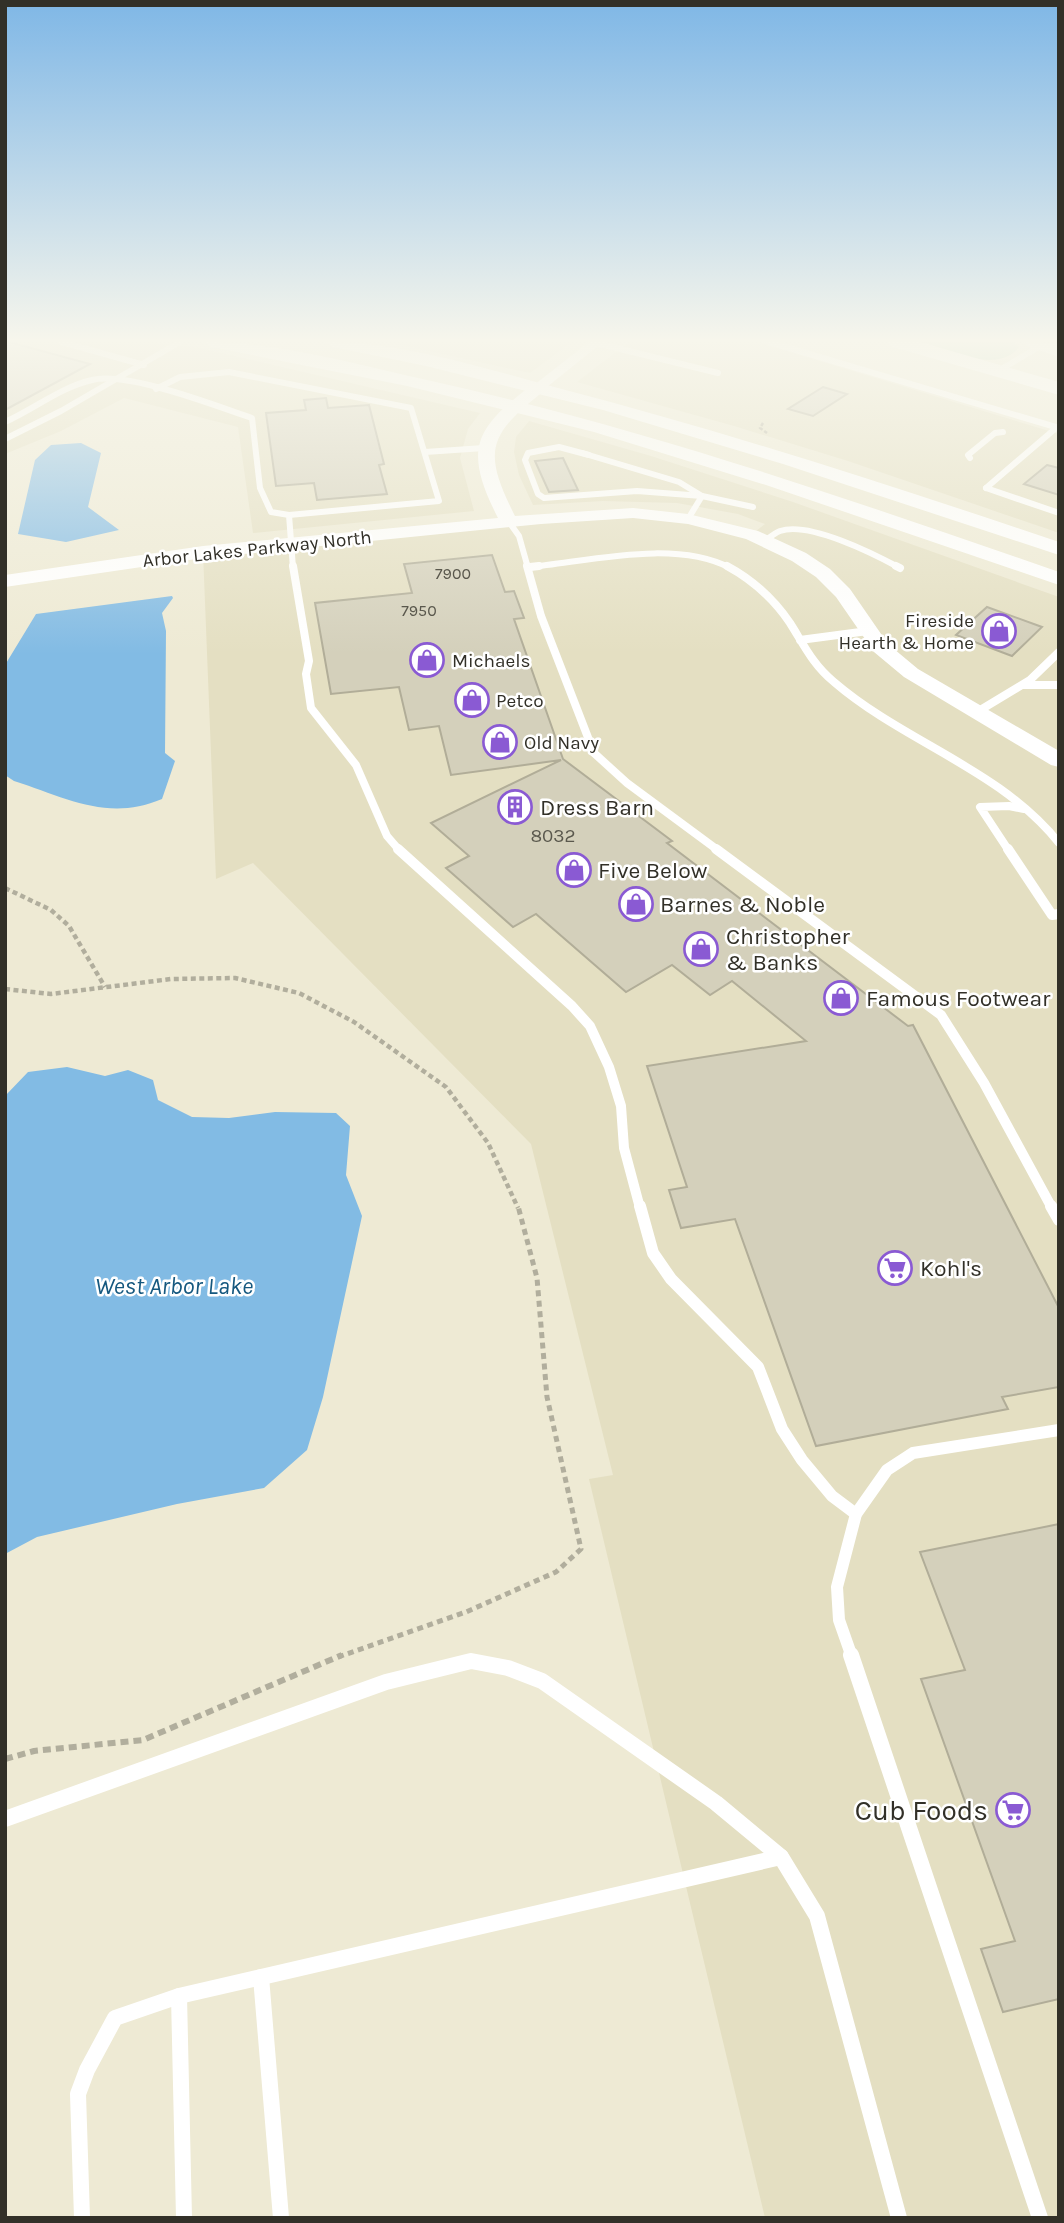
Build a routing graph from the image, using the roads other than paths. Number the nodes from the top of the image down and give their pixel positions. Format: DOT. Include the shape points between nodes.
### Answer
graph roads {
  1 [pos="258,446"];
  2 [pos="423,446"];
  3 [pos="485,446"];
  4 [pos="659,446"];
  5 [pos="746,446"];
  6 [pos="979,446"];
  7 [pos="1036,446"];
  8 [pos="484,449"];
  9 [pos="425,452"];
  10 [pos="970,458"];
  11 [pos="702,496"];
  12 [pos="753,507"];
  13 [pos="1059,513"];
  14 [pos="289,515"];
  15 [pos="688,519"];
  16 [pos="509,522"];
  17 [pos="766,540"];
  18 [pos="290,544"];
  19 [pos="1059,549"];
  20 [pos="530,567"];
  21 [pos="900,568"];
  22 [pos="1059,579"];
  23 [pos="5,581"];
  24 [pos="868,631"];
  25 [pos="800,640"];
  26 [pos="1059,652"];
  27 [pos="1024,685"];
  28 [pos="1059,685"];
  29 [pos="977,712"];
  30 [pos="1059,760"];
  31 [pos="1027,810"];
  32 [pos="1057,839"];
  33 [pos="1059,914"];
  34 [pos="1059,1220"];
  35 [pos="1059,1430"];
  36 [pos="856,1514"];
  37 [pos="5,1819"];
  38 [pos="781,1857"];
  39 [pos="261,1977"];
  40 [pos="179,1996"];
  41 [pos="82,2218"];
  42 [pos="184,2218"];
  43 [pos="281,2218"];
  44 [pos="899,2218"];
  45 [pos="1040,2218"];
  1 -- 14 [label="lane" via="256,472 265,504 271,512"];
  2 -- 9 [label="lane"];
  3 -- 8 [label="street"];
  4 -- 22 [label="main road"];
  5 -- 19 [label="main road"];
  6 -- 10 [label="lane"];
  7 -- 13 [label="lane" via="986,488"];
  8 -- 9 [label="lane"];
  8 -- 16 [label="street" via="486,470"];
  9 -- 14 [label="lane" via="439,501"];
  11 -- 11 [label="lane" via="637,491 553,498 538,494 525,460 528,453 579,449 679,482"];
  11 -- 12 [label="lane"];
  11 -- 15 [label="lane"];
  14 -- 18 [label="lane"];
  15 -- 16 [label="street, Arbor Lakes Parkway North" via="616,513"];
  15 -- 17 [label="street, Arbor Lakes Parkway North"];
  16 -- 18 [label="street, Arbor Lakes Parkway North"];
  16 -- 20 [label="lane" via="520,536"];
  17 -- 21 [label="lane" via="781,531 811,532"];
  17 -- 24 [label="street, Arbor Lakes Parkway North" via="823,573 843,593"];
  18 -- 23 [label="street, Arbor Lakes Parkway North"];
  18 -- 36 [label="lane" via="312,708 356,765 387,836 400,851 590,1026 621,1106 624,1148 653,1253 671,1279 758,1367 782,1429 802,1460 832,1496"];
  20 -- 25 [label="lane" via="680,553 708,558 767,591"];
  20 -- 34 [label="lane" via="532,590 559,667 599,759 940,1015 984,1083"];
  24 -- 25 [label="lane"];
  24 -- 29 [label="street, Arbor Lakes Parkway North" via="911,673"];
  25 -- 31 [label="lane" via="816,667 845,691"];
  26 -- 27 [label="lane"];
  27 -- 28 [label="lane"];
  27 -- 29 [label="lane"];
  29 -- 30 [label="street, Arbor Lakes Parkway North"];
  31 -- 32 [label="lane"];
  31 -- 33 [label="lane" via="980,807 1052,915"];
  35 -- 36 [label="lane" via="912,1452 887,1470"];
  36 -- 45 [label="lane" via="837,1587 839,1620"];
  37 -- 38 [label="lane" via="386,1682 471,1661 542,1681 716,1803"];
  38 -- 39 [label="lane"];
  38 -- 44 [label="lane" via="817,1916"];
  39 -- 40 [label="lane"];
  39 -- 43 [label="lane"];
  40 -- 41 [label="lane" via="115,2018 87,2070 78,2094"];
  40 -- 42 [label="lane"];
}
